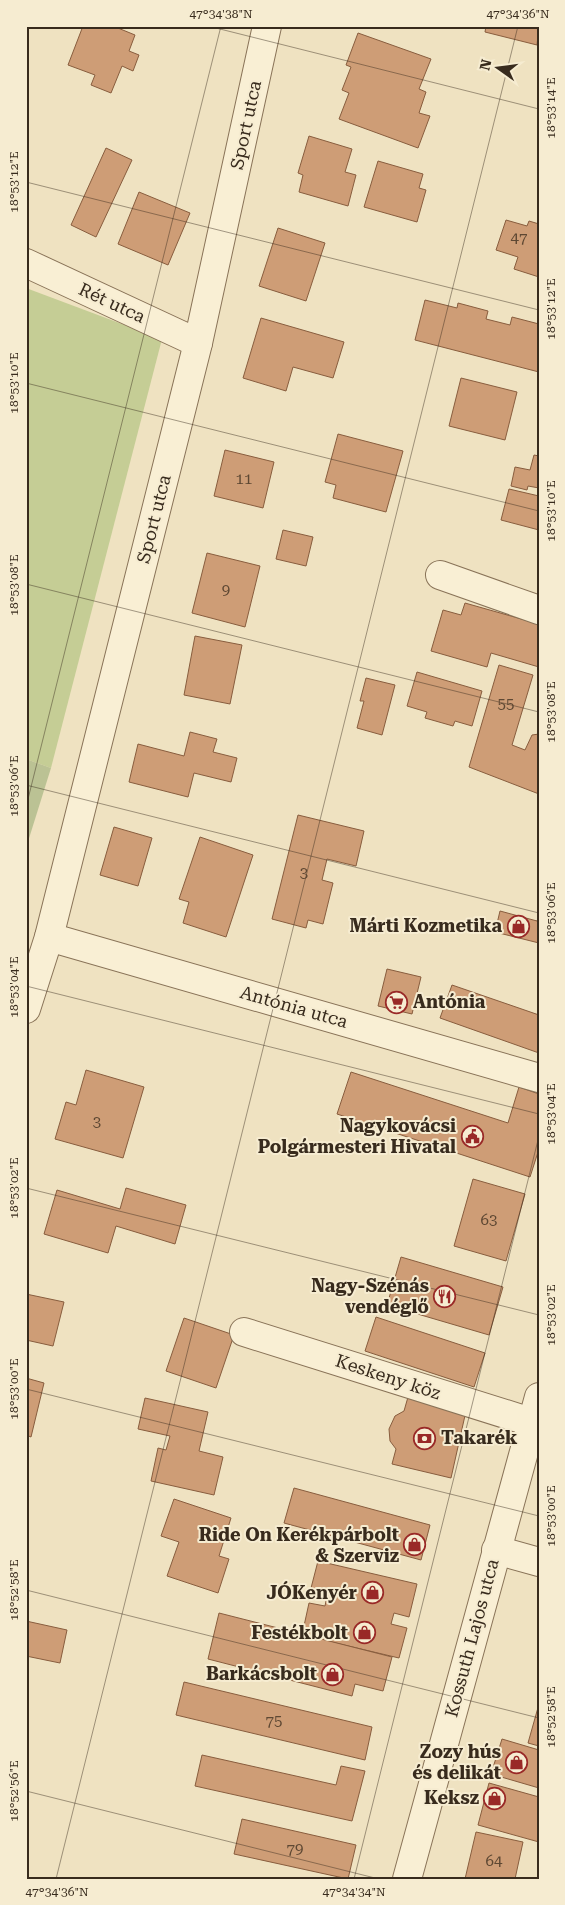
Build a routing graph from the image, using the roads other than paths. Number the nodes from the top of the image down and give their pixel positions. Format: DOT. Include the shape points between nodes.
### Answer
graph roads {
  1 [pos="267,26"];
  2 [pos="26,262"];
  3 [pos="198,343"];
  4 [pos="440,575"];
  5 [pos="539,610"];
  6 [pos="49,937"];
  7 [pos="26,1009"];
  8 [pos="539,1078"];
  9 [pos="244,1332"];
  10 [pos="539,1397"];
  11 [pos="531,1422"];
  12 [pos="496,1550"];
  13 [pos="539,1562"];
  14 [pos="407,1879"];
  1 -- 3 [label="street, Sport utca"];
  2 -- 3 [label="street, Rét utca"];
  3 -- 6 [label="street, Sport utca"];
  4 -- 5 [label="street"];
  6 -- 7 [label="street, Sport utca"];
  6 -- 8 [label="street, Antónia utca"];
  9 -- 11 [label="street, Keskeny köz"];
  10 -- 11 [label="street, Kossuth Lajos utca"];
  11 -- 12 [label="street, Kossuth Lajos utca"];
  12 -- 13 [label="street"];
  12 -- 14 [label="street, Kossuth Lajos utca"];
}
